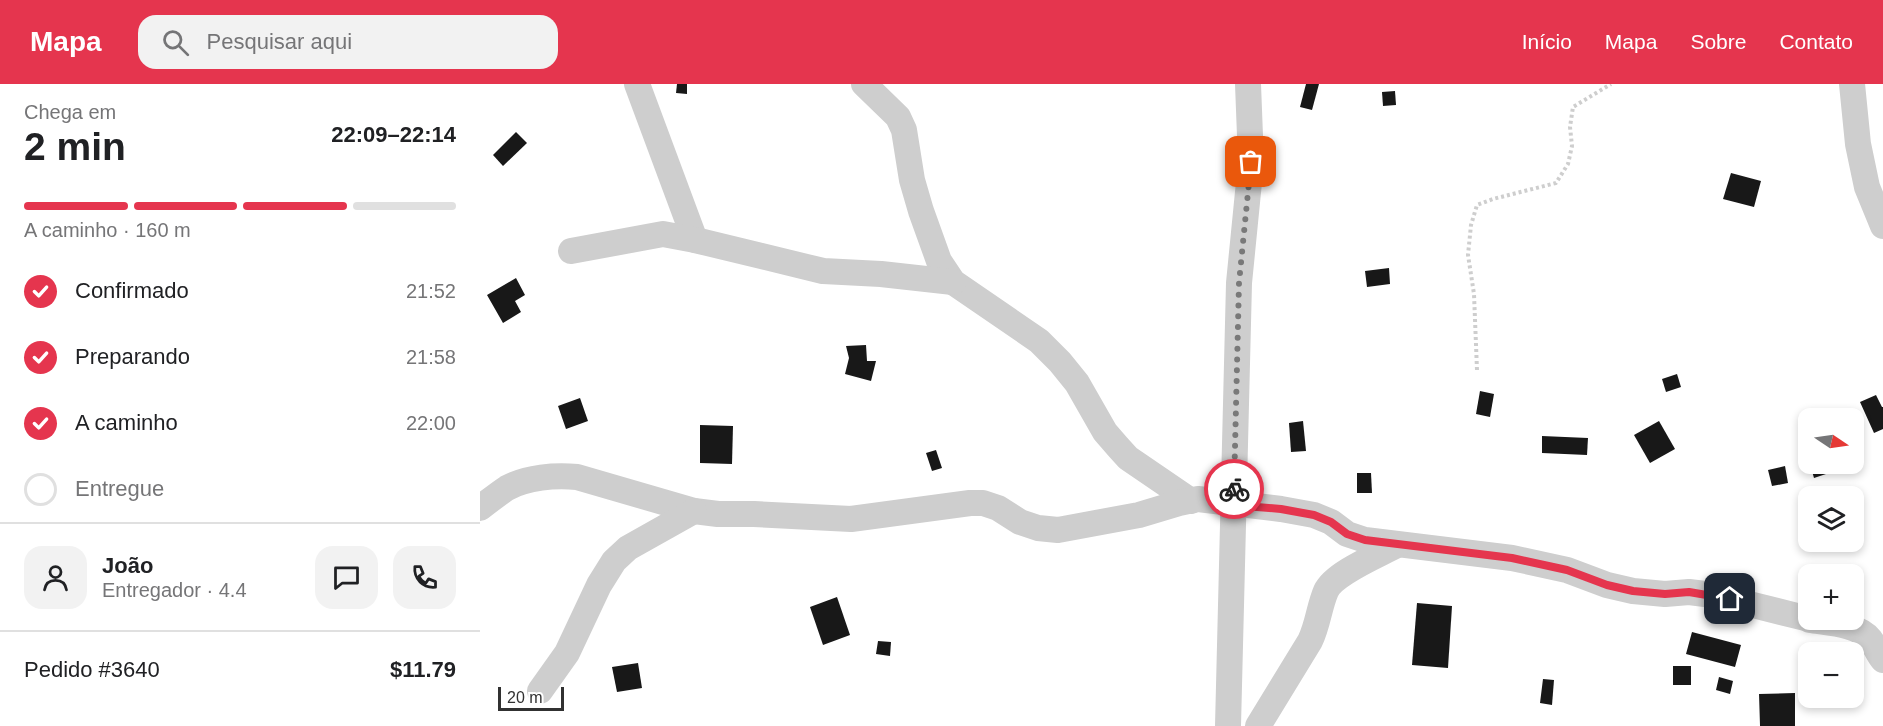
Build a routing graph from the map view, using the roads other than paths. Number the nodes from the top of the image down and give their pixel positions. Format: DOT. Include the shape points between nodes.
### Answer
graph roads {
  1 [pos="637,84"];
  2 [pos="864,84"];
  3 [pos="1248,84"];
  4 [pos="1852,84"];
  5 [pos="1883,226"];
  6 [pos="695,240"];
  7 [pos="571,251"];
  8 [pos="953,282"];
  9 [pos="1191,501"];
  10 [pos="1233,505"];
  11 [pos="480,508"];
  12 [pos="694,511"];
  13 [pos="1397,545"];
  14 [pos="1798,616"];
  15 [pos="1859,630"];
  16 [pos="1883,660"];
  17 [pos="540,691"];
  18 [pos="1228,726"];
  19 [pos="1258,726"];
  1 -- 6 [label="street"];
  2 -- 8 [label="street" via="898,117 904,130 921,211 939,261"];
  3 -- 10 [label="street" via="1251,162 1239,283"];
  4 -- 5 [label="street" via="1867,187"];
  6 -- 7 [label="street" via="663,234"];
  6 -- 8 [label="street" via="823,271"];
  8 -- 9 [label="street" via="1039,341 1077,383 1106,432 1128,458"];
  9 -- 10 [label="street"];
  9 -- 12 [label="street" via="1058,530 1020,522 983,503 851,519"];
  10 -- 13 [label="street" via="1314,515 1347,534"];
  10 -- 18 [label="street"];
  11 -- 12 [label="street" via="508,488 560,476 577,477"];
  12 -- 17 [label="street" via="628,548 614,561 567,653"];
  13 -- 14 [label="street" via="1512,558 1567,570 1616,587 1713,595"];
  13 -- 19 [label="street" via="1345,572 1326,589 1310,641"];
  15 -- 16 [label="street"];
}
